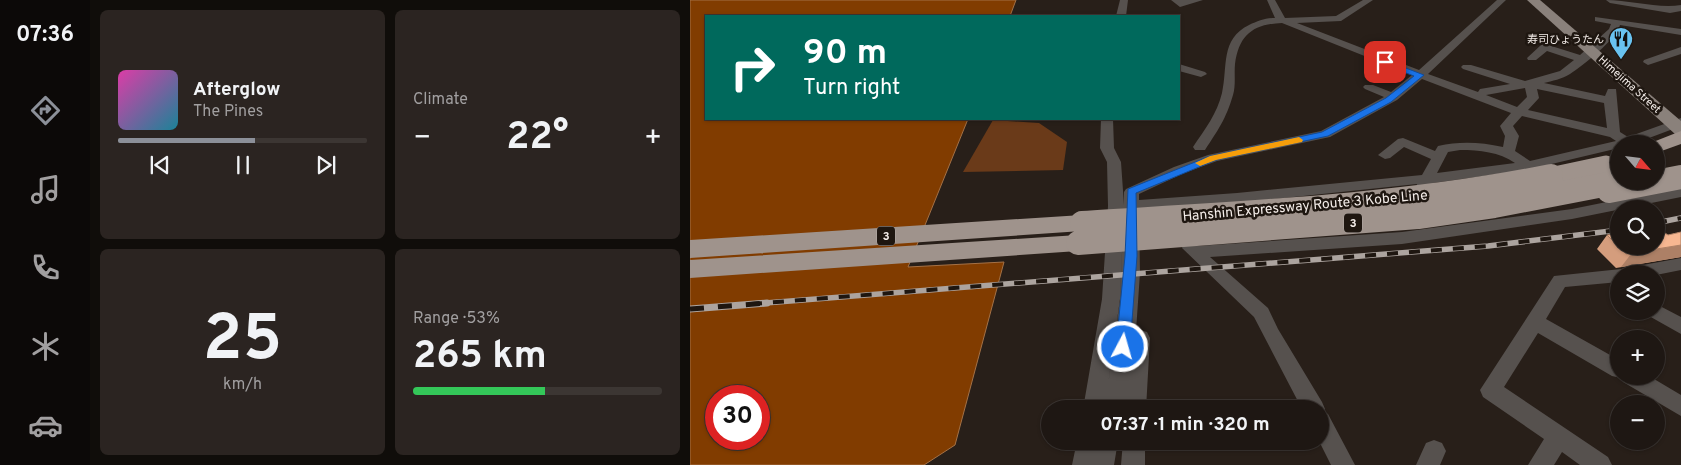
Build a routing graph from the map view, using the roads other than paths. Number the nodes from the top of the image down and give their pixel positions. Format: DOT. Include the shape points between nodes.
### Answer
graph roads {
  1 [pos="1124,0"];
  2 [pos="1175,0"];
  3 [pos="1199,0"];
  4 [pos="1271,0"];
  5 [pos="1369,0"];
  6 [pos="1502,0"];
  7 [pos="1533,0"];
  8 [pos="1614,1"];
  9 [pos="1670,5"];
  10 [pos="1681,8"];
  11 [pos="1121,15"];
  12 [pos="1280,20"];
  13 [pos="1616,22"];
  14 [pos="1681,32"];
  15 [pos="1681,50"];
  16 [pos="1587,55"];
  17 [pos="1532,58"];
  18 [pos="1648,62"];
  19 [pos="1180,67"];
  20 [pos="1467,67"];
  21 [pos="1201,74"];
  22 [pos="1420,75"];
  23 [pos="1528,85"];
  24 [pos="1369,87"];
  25 [pos="1484,92"];
  26 [pos="1393,97"];
  27 [pos="1611,97"];
  28 [pos="1519,112"];
  29 [pos="1108,120"];
  30 [pos="1679,128"];
  31 [pos="1615,135"];
  32 [pos="1659,135"];
  33 [pos="1665,140"];
  34 [pos="1681,145"];
  35 [pos="1200,147"];
  36 [pos="1610,147"];
  37 [pos="1665,149"];
  38 [pos="1610,151"];
  39 [pos="1508,152"];
  40 [pos="1610,152"];
  41 [pos="1386,156"];
  42 [pos="1439,157"];
  43 [pos="1527,166"];
  44 [pos="1681,167"];
  45 [pos="1665,171"];
  46 [pos="1681,177"];
  47 [pos="1427,179"];
  48 [pos="1610,184"];
  49 [pos="1681,192"];
  50 [pos="1131,199"];
  51 [pos="1608,207"];
  52 [pos="1418,217"];
  53 [pos="1402,238"];
  54 [pos="690,249"];
  55 [pos="1194,252"];
  56 [pos="1681,264"];
  57 [pos="1665,267"];
  58 [pos="690,269"];
  59 [pos="1610,280"];
  60 [pos="1665,316"];
  61 [pos="1535,322"];
  62 [pos="1681,326"];
  63 [pos="1140,338"];
  64 [pos="1610,365"];
  65 [pos="1645,385"];
  66 [pos="1095,400"];
  67 [pos="1116,400"];
  68 [pos="1137,400"];
  69 [pos="1309,400"];
  70 [pos="1681,406"];
  71 [pos="1559,437"];
  72 [pos="1329,438"];
  73 [pos="1086,450"];
  74 [pos="1105,450"];
  75 [pos="1134,450"];
  76 [pos="1084,465"];
  77 [pos="1102,465"];
  78 [pos="1134,465"];
  79 [pos="1343,465"];
  80 [pos="1540,465"];
  81 [pos="1600,465"];
  1 -- 11 [label="street"];
  2 -- 3 [label="street" via="1180,4"];
  4 -- 12 [label="street"];
  5 -- 12 [label="street" via="1338,19"];
  6 -- 22 [label="street"];
  7 -- 16 [label="main road, Himejima Street"];
  8 -- 9 [label="street"];
  8 -- 13 [label="street" via="1598,19"];
  9 -- 10 [label="street"];
  12 -- 22 [label="street"];
  12 -- 35 [label="street" via="1252,26 1237,39 1230,63 1228,92 1219,120"];
  13 -- 14 [label="street"];
  13 -- 16 [label="street" via="1614,30"];
  15 -- 18 [label="street"];
  16 -- 17 [label="street" via="1545,47"];
  16 -- 23 [label="street" via="1564,73"];
  16 -- 30 [label="main road, Himejima Street"];
  19 -- 21 [label="street"];
  20 -- 23 [label="street"];
  22 -- 26 [label="street"];
  22 -- 28 [label="street"];
  23 -- 25 [label="street"];
  23 -- 27 [label="street"];
  23 -- 28 [label="street" via="1533,98"];
  24 -- 26 [label="street"];
  26 -- 50 [label="street" via="1325,134 1213,158"];
  27 -- 31 [label="street"];
  28 -- 36 [label="street"];
  28 -- 39 [label="street" via="1506,126 1512,136"];
  29 -- 66 [label="street" via="1107,148 1114,162 1116,206 1111,300"];
  30 -- 32 [label="street"];
  30 -- 33 [label="highway"];
  34 -- 37 [label="highway"];
  38 -- 43 [label="street"];
  39 -- 42 [label="street" via="1462,145 1443,149"];
  39 -- 43 [label="street"];
  40 -- 54 [label="highway, Hanshin Expressway Route 3 Kobe Line / 3, bridge" via="1480,188 1325,206"];
  41 -- 42 [label="street" via="1402,142"];
  42 -- 47 [label="street"];
  43 -- 47 [label="street"];
  43 -- 51 [label="street"];
  44 -- 45 [label="highway"];
  46 -- 52 [label="highway, 3, bridge" via="1499,210"];
  47 -- 50 [label="street" via="1247,197"];
  47 -- 53 [label="street"];
  48 -- 52 [label="highway, Hanshin Expressway Route 3 Kobe Line / 3, bridge"];
  49 -- 51 [label="street"];
  50 -- 55 [label="street"];
  50 -- 67 [label="street" via="1129,296"];
  51 -- 53 [label="street"];
  52 -- 58 [label="highway, Hanshin Expressway Route 3 Kobe Line / 3, bridge"];
  53 -- 55 [label="street"];
  55 -- 69 [label="street" via="1261,313"];
  56 -- 57 [label="street"];
  59 -- 61 [label="street" via="1560,281"];
  60 -- 62 [label="street"];
  61 -- 64 [label="street"];
  61 -- 71 [label="street" via="1490,390"];
  63 -- 68 [label="street"];
  65 -- 70 [label="street"];
  71 -- 80 [label="street"];
  71 -- 81 [label="street"];
  72 -- 79 [label="street"];
  73 -- 76 [label="street"];
  74 -- 77 [label="street"];
  75 -- 78 [label="street"];
}
